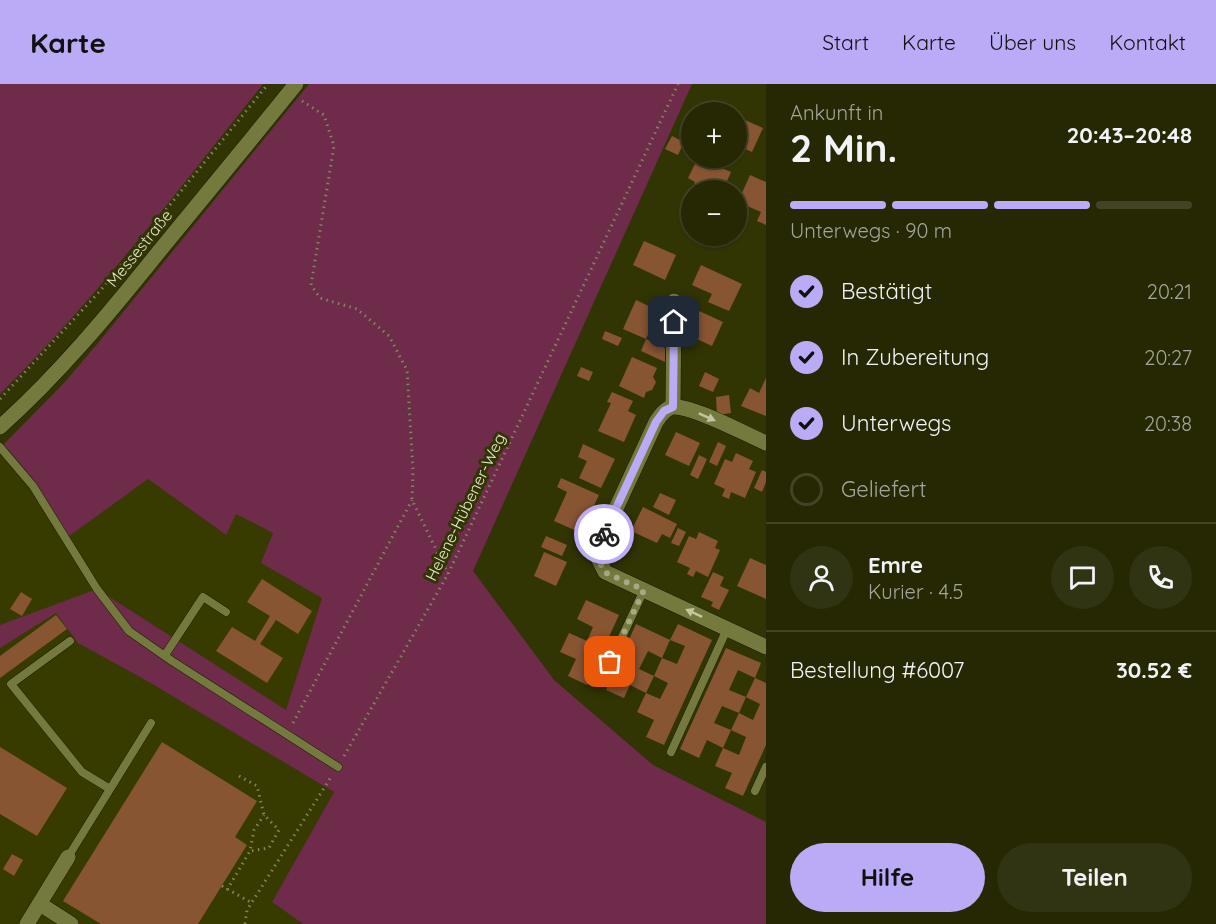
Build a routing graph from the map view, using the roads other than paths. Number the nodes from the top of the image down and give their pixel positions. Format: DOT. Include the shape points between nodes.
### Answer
graph roads {
  1 [pos="297,91"];
  2 [pos="674,301"];
  3 [pos="673,407"];
  4 [pos="0,427"];
  5 [pos="766,443"];
  6 [pos="0,447"];
  7 [pos="644,590"];
  8 [pos="226,612"];
  9 [pos="727,629"];
  10 [pos="70,641"];
  11 [pos="766,647"];
  12 [pos="165,655"];
  13 [pos="602,680"];
  14 [pos="151,723"];
  15 [pos="671,752"];
  16 [pos="338,767"];
  17 [pos="766,767"];
  18 [pos="110,789"];
  19 [pos="755,791"];
  20 [pos="68,857"];
  21 [pos="40,904"];
  22 [pos="27,924"];
  23 [pos="71,924"];
  1 -- 4 [label="street, Messestraße" via="68,361"];
  2 -- 3 [label="street"];
  3 -- 5 [label="street, one-way" via="698,412"];
  3 -- 7 [label="street" via="656,422 601,541 598,558 604,572"];
  6 -- 12 [label="lane" via="33,486 97,589 129,631"];
  9 -- 7 [label="street, one-way"];
  7 -- 13 [label="lane"];
  8 -- 12 [label="lane" via="203,597"];
  9 -- 11 [label="street"];
  9 -- 15 [label="lane"];
  10 -- 18 [label="lane" via="11,684 82,772"];
  12 -- 16 [label="lane"];
  14 -- 18 [label="lane"];
  17 -- 19 [label="lane"];
  18 -- 20 [label="lane"];
  20 -- 21 [label="street"];
  21 -- 22 [label="street"];
  21 -- 23 [label="street"];
}
